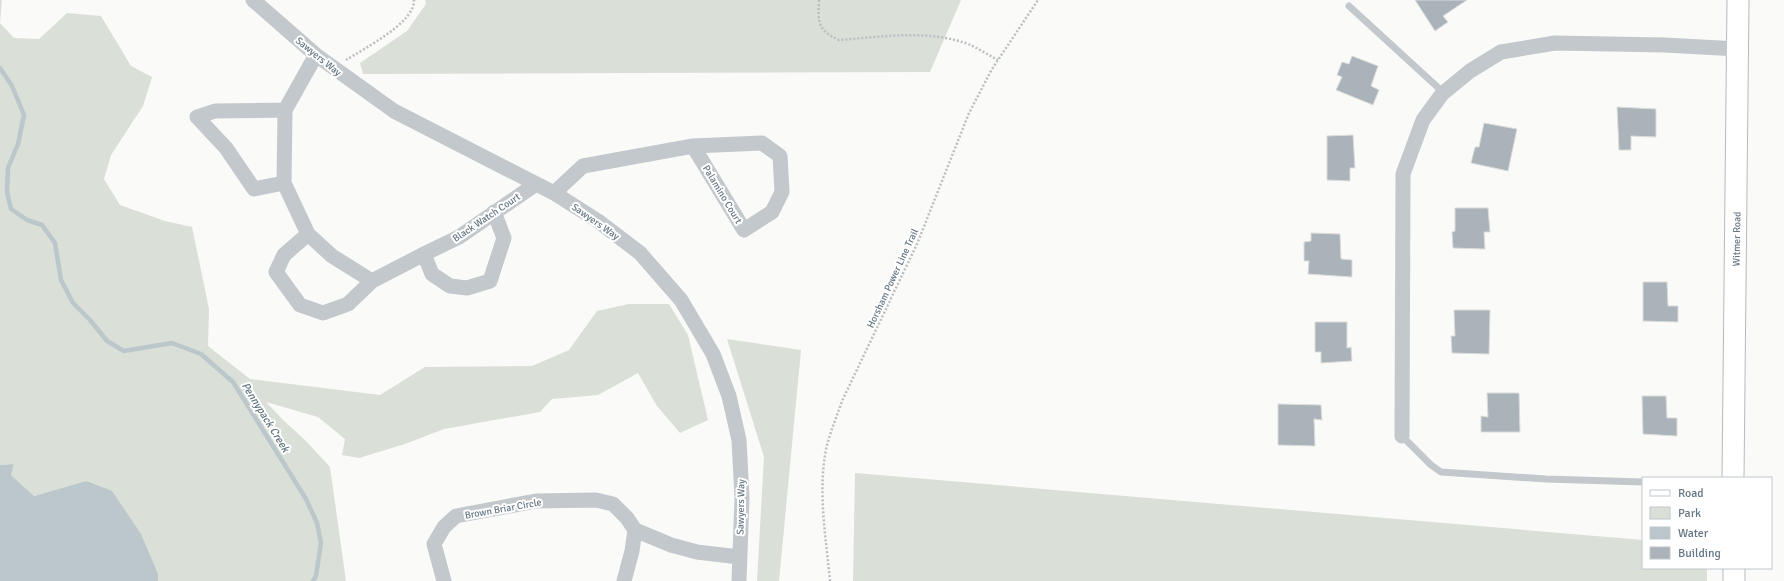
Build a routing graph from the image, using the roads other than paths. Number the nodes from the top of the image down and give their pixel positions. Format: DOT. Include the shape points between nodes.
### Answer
graph roads {
  1 [pos="253,0"];
  2 [pos="1738,0"];
  3 [pos="1349,6"];
  4 [pos="1738,49"];
  5 [pos="316,55"];
  6 [pos="1444,93"];
  7 [pos="285,110"];
  8 [pos="693,146"];
  9 [pos="284,182"];
  10 [pos="536,184"];
  11 [pos="554,193"];
  12 [pos="494,212"];
  13 [pos="308,234"];
  14 [pos="424,254"];
  15 [pos="372,281"];
  16 [pos="1402,436"];
  17 [pos="1733,477"];
  18 [pos="1642,482"];
  19 [pos="635,530"];
  20 [pos="739,556"];
  21 [pos="1734,569"];
  22 [pos="444,581"];
  23 [pos="624,581"];
  24 [pos="739,581"];
  25 [pos="1734,581"];
  1 -- 5 [label="street, Sawyers Way"];
  2 -- 4 [label="street, Witmer Road"];
  3 -- 6 [label="lane"];
  4 -- 6 [label="street" via="1555,43 1501,52 1470,71"];
  4 -- 17 [label="street, Witmer Road"];
  5 -- 7 [label="street"];
  5 -- 10 [label="street, Sawyers Way" via="394,112"];
  6 -- 16 [label="street" via="1423,120 1403,174"];
  7 -- 9 [label="street"];
  7 -- 9 [label="street" via="215,111 197,118 226,148 254,189"];
  8 -- 8 [label="street, Palamino Court" via="762,142 780,156 782,192 772,212 744,230"];
  8 -- 11 [label="street, Palamino Court" via="583,166"];
  9 -- 13 [label="street"];
  10 -- 11 [label="street, Sawyers Way"];
  10 -- 12 [label="street, Black Watch Court"];
  11 -- 20 [label="street, Sawyers Way" via="598,221 640,253 681,300 713,354 729,396 739,440 742,498"];
  12 -- 14 [label="street, Black Watch Court" via="459,237"];
  12 -- 14 [label="street" via="504,238 490,281 467,288 450,286 432,274"];
  13 -- 15 [label="street" via="332,256"];
  13 -- 15 [label="street, Black Watch Court" via="284,255 276,272 300,305 323,313 348,304"];
  14 -- 15 [label="street, Black Watch Court"];
  16 -- 18 [label="lane" via="1431,466 1441,472"];
  19 -- 20 [label="street" via="671,545 697,552"];
  19 -- 22 [label="street, Brown Briar Circle" via="613,504 596,500 536,500 456,516 444,527 434,544"];
  19 -- 23 [label="street"];
  20 -- 24 [label="street, Sawyers Way"];
  21 -- 25 [label="street"];
}
